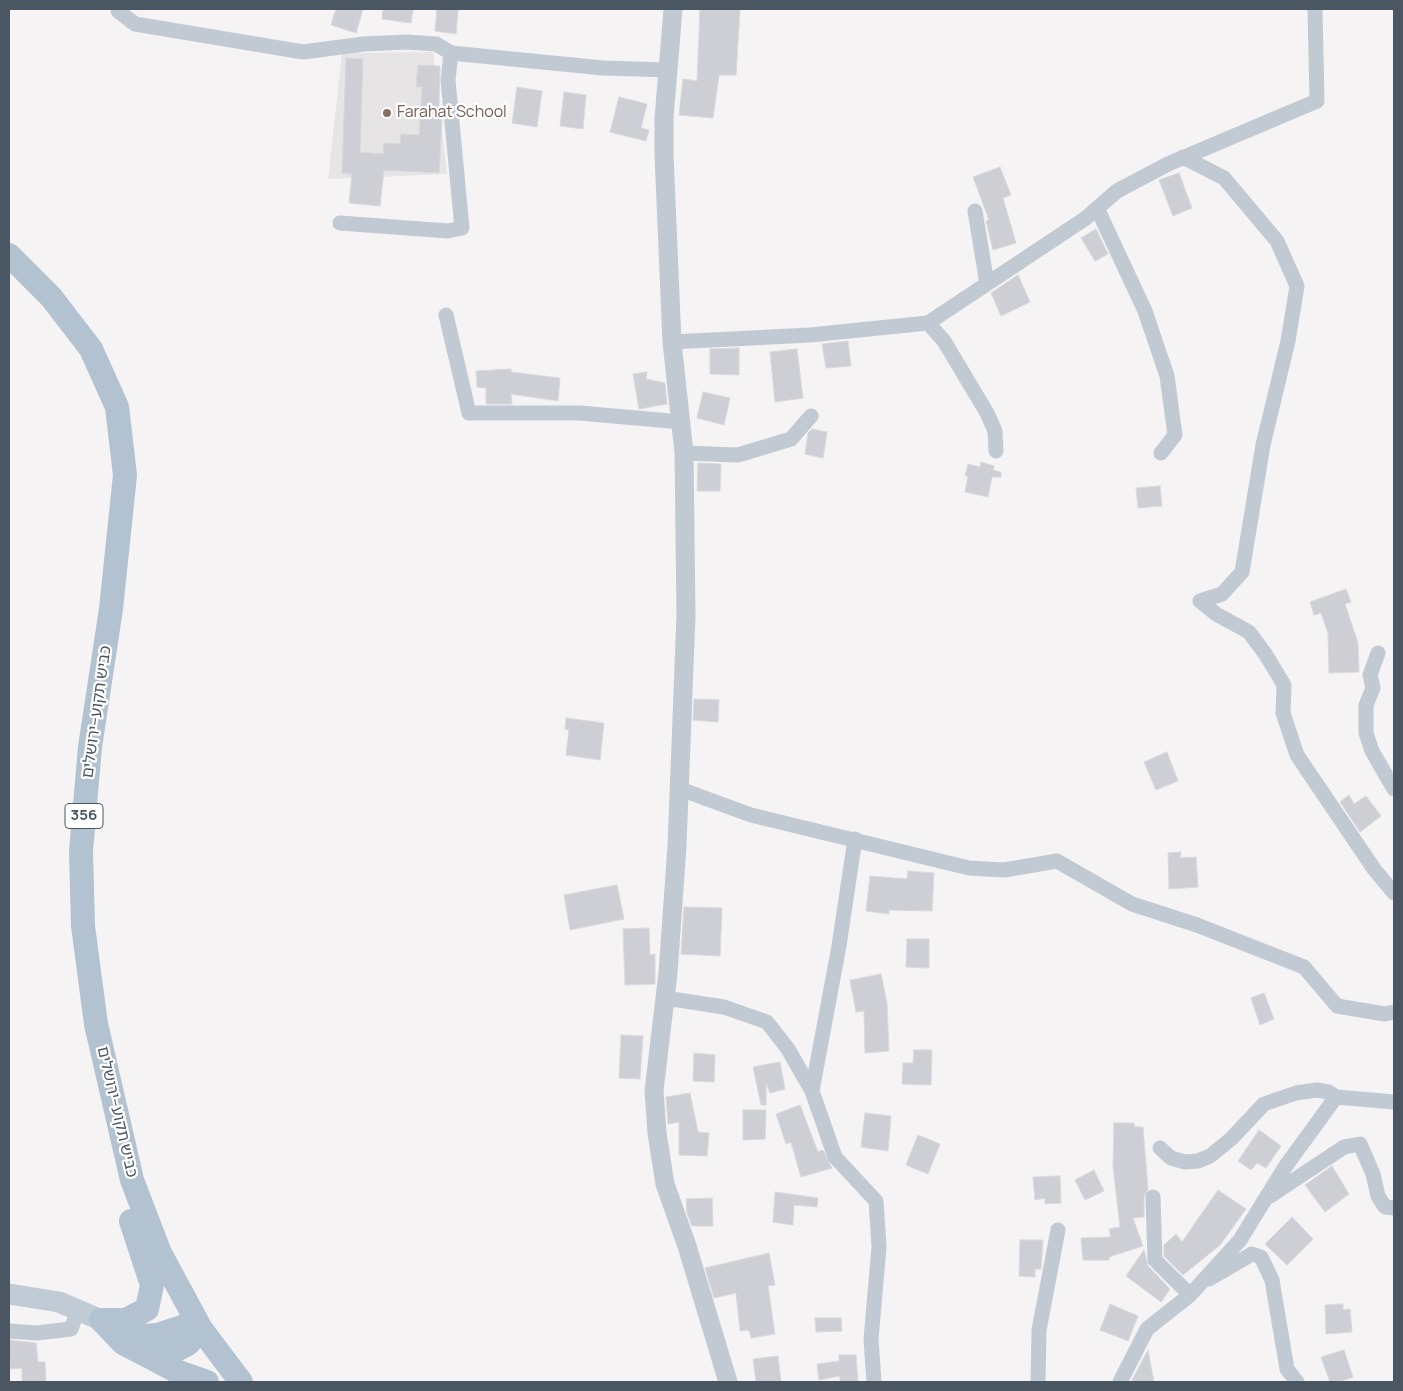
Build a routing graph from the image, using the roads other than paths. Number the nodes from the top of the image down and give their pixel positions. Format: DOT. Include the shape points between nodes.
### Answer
graph roads {
  1 [pos="118,9"];
  2 [pos="673,9"];
  3 [pos="1315,9"];
  4 [pos="451,53"];
  5 [pos="668,70"];
  6 [pos="1183,157"];
  7 [pos="1097,208"];
  8 [pos="975,211"];
  9 [pos="340,223"];
  10 [pos="9,255"];
  11 [pos="987,284"];
  12 [pos="446,315"];
  13 [pos="928,323"];
  14 [pos="672,342"];
  15 [pos="811,416"];
  16 [pos="681,422"];
  17 [pos="996,452"];
  18 [pos="684,453"];
  19 [pos="1161,453"];
  20 [pos="1378,653"];
  21 [pos="680,789"];
  22 [pos="1394,789"];
  23 [pos="855,839"];
  24 [pos="1394,893"];
  25 [pos="665,998"];
  26 [pos="1394,1012"];
  27 [pos="96,1024"];
  28 [pos="812,1091"];
  29 [pos="1336,1097"];
  30 [pos="1394,1102"];
  31 [pos="1160,1148"];
  32 [pos="1153,1197"];
  33 [pos="1265,1200"];
  34 [pos="1394,1208"];
  35 [pos="1058,1230"];
  36 [pos="1200,1283"];
  37 [pos="9,1294"];
  38 [pos="1190,1295"];
  39 [pos="78,1310"];
  40 [pos="101,1320"];
  41 [pos="200,1330"];
  42 [pos="9,1331"];
  43 [pos="148,1356"];
  44 [pos="207,1382"];
  45 [pos="241,1382"];
  46 [pos="728,1382"];
  47 [pos="874,1382"];
  48 [pos="1038,1382"];
  49 [pos="1120,1382"];
  50 [pos="1297,1382"];
  1 -- 4 [label="street" via="135,24 303,52 407,42 436,44"];
  2 -- 5 [label="street"];
  3 -- 6 [label="street" via="1317,101"];
  4 -- 5 [label="street" via="603,68"];
  4 -- 9 [label="street" via="448,80 462,228 448,231"];
  5 -- 14 [label="street" via="664,154"];
  6 -- 7 [label="street" via="1117,191"];
  6 -- 24 [label="street" via="1224,178 1277,241 1297,286 1288,341 1263,445 1242,572 1222,594 1200,601 1249,632 1266,655 1284,685 1283,713 1297,754 1374,869"];
  7 -- 11 [label="street"];
  7 -- 19 [label="street" via="1145,311 1167,376 1175,435"];
  8 -- 11 [label="street"];
  10 -- 27 [label="main road, כביש תקוע–ירושלים / 356" via="52,297 91,349 116,406 125,475 111,609 90,747 81,851 83,926"];
  11 -- 13 [label="street"];
  12 -- 16 [label="street" via="469,413 580,413"];
  13 -- 14 [label="street" via="810,335"];
  13 -- 17 [label="street" via="944,341 987,413 995,431"];
  14 -- 16 [label="street"];
  15 -- 18 [label="street" via="791,439 738,455"];
  16 -- 18 [label="street"];
  18 -- 21 [label="street" via="686,615"];
  20 -- 22 [label="street" via="1370,675 1373,688 1366,705 1366,732 1372,751"];
  21 -- 23 [label="street" via="751,815"];
  21 -- 25 [label="street"];
  23 -- 26 [label="street" via="969,868 1004,870 1057,861 1132,904 1197,925 1304,967 1337,1006 1385,1014"];
  23 -- 28 [label="street"];
  25 -- 28 [label="street" via="724,1007 767,1022 788,1049"];
  25 -- 46 [label="street" via="654,1091 665,1184"];
  27 -- 40 [label="main road" via="87,1054 106,1145 152,1285 148,1309 126,1320"];
  27 -- 41 [label="main road, כביש תקוע–ירושלים / 356" via="132,1180 160,1253"];
  28 -- 47 [label="street" via="835,1157 876,1201 879,1247 871,1339"];
  29 -- 30 [label="street"];
  29 -- 31 [label="street" via="1317,1090 1264,1104 1231,1139 1198,1161 1171,1158"];
  29 -- 33 [label="street"];
  32 -- 38 [label="street" via="1155,1260"];
  33 -- 34 [label="street" via="1344,1147 1360,1144 1378,1196 1385,1207"];
  33 -- 36 [label="street" via="1240,1240"];
  35 -- 48 [label="street" via="1039,1330"];
  36 -- 38 [label="street"];
  36 -- 50 [label="street" via="1252,1254 1261,1257 1272,1280 1288,1369"];
  37 -- 39 [label="main road" via="59,1302"];
  38 -- 49 [label="street" via="1147,1329"];
  39 -- 40 [label="main road"];
  39 -- 42 [label="street" via="71,1329 37,1333"];
  40 -- 41 [label="main road" via="142,1336 158,1335 185,1326"];
  40 -- 43 [label="main road" via="123,1343"];
  41 -- 43 [label="main road" via="188,1344 170,1353"];
  41 -- 45 [label="main road, כביש תקוע–ירושלים / 356"];
  43 -- 44 [label="main road"];
}
